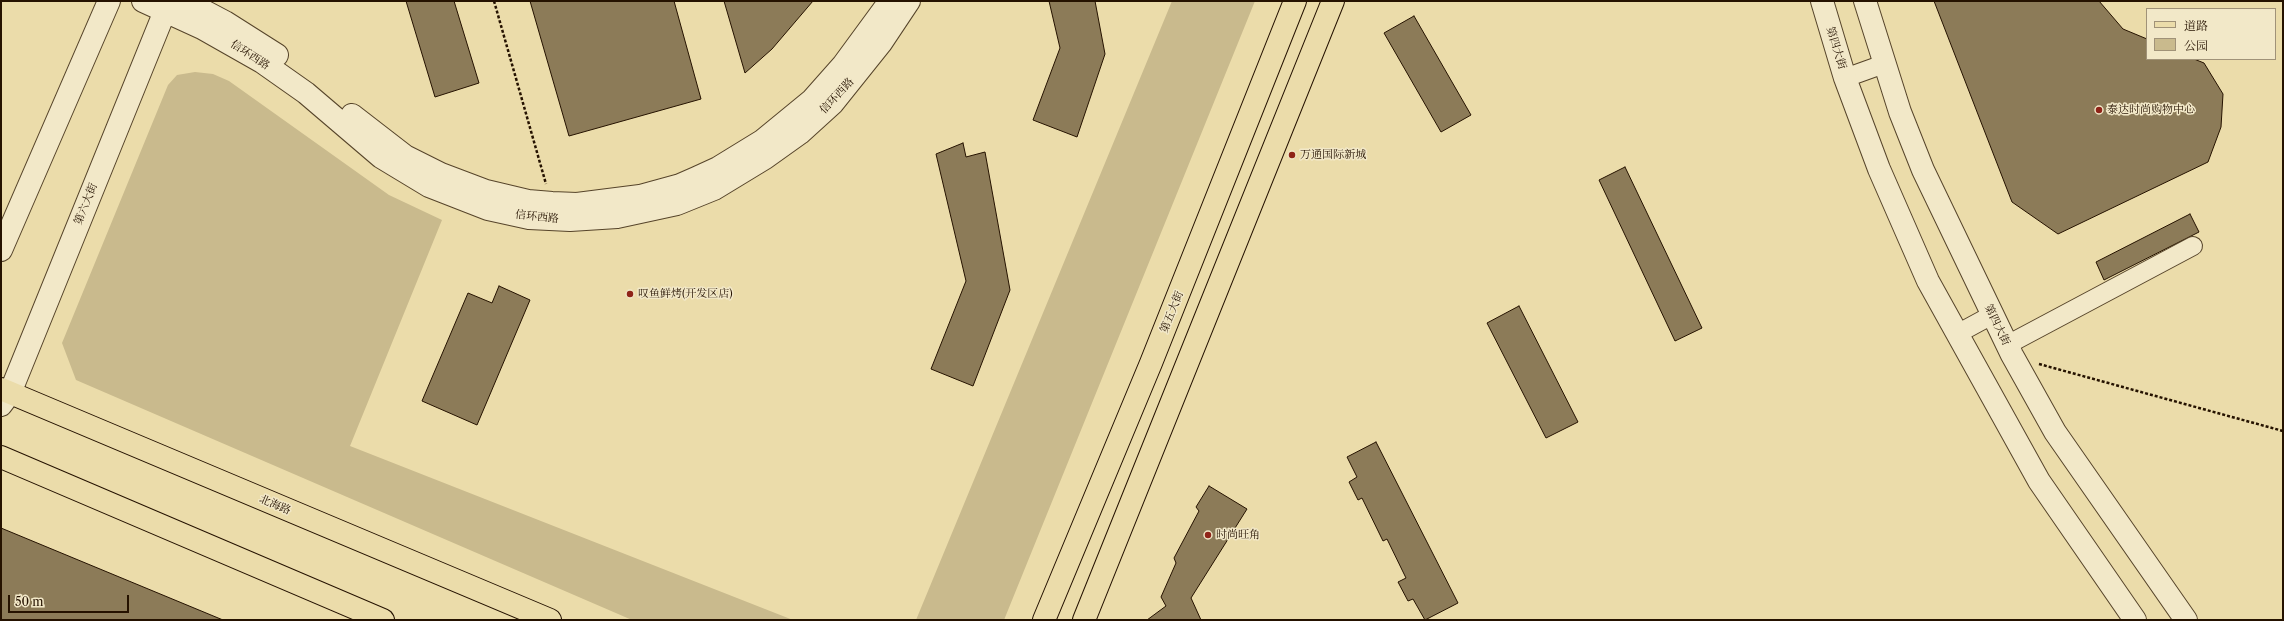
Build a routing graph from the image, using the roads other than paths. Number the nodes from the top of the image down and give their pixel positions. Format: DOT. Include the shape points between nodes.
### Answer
graph roads {
  1 [pos="109,1"];
  2 [pos="143,1"];
  3 [pos="185,1"];
  4 [pos="890,1"];
  5 [pos="909,1"];
  6 [pos="1295,1"];
  7 [pos="1334,1"];
  8 [pos="1822,1"];
  9 [pos="1865,1"];
  10 [pos="167,6"];
  11 [pos="1884,64"];
  12 [pos="1845,78"];
  13 [pos="2193,246"];
  14 [pos="1,250"];
  15 [pos="1992,316"];
  16 [pos="1957,334"];
  17 [pos="2010,350"];
  18 [pos="4,396"];
  19 [pos="1,457"];
  20 [pos="383,620"];
  21 [pos="550,620"];
  22 [pos="1044,620"];
  23 [pos="1084,620"];
  24 [pos="2135,620"];
  25 [pos="2186,620"];
  1 -- 14 [label="street"];
  2 -- 10 [label="street, 信环西路"];
  3 -- 4 [label="street, 信环西路" via="274,52 406,156 440,174 486,191 528,201 577,204 654,193 680,186 762,141 812,100 864,38"];
  5 -- 10 [label="street, 信环西路" via="881,43 833,103 765,158 714,188 677,204 617,217 570,220 529,218 488,209 429,186 381,157 306,93 262,62"];
  6 -- 22 [label="main road, 第五大街" via="1152,363"];
  7 -- 23 [label="main road"];
  8 -- 12 [label="street, 第四大街"];
  9 -- 11 [label="street, 第四大街"];
  10 -- 18 [label="street, 第六大街"];
  11 -- 12 [label="street"];
  11 -- 15 [label="street, 第四大街" via="1923,170"];
  12 -- 16 [label="street, 第四大街" via="1908,237"];
  13 -- 17 [label="street"];
  15 -- 16 [label="street"];
  15 -- 17 [label="street, 第四大街"];
  16 -- 24 [label="street, 第四大街" via="2039,481"];
  17 -- 25 [label="street, 第四大街" via="2067,450"];
  18 -- 21 [label="main road, 北海路"];
  19 -- 20 [label="main road"];
}
